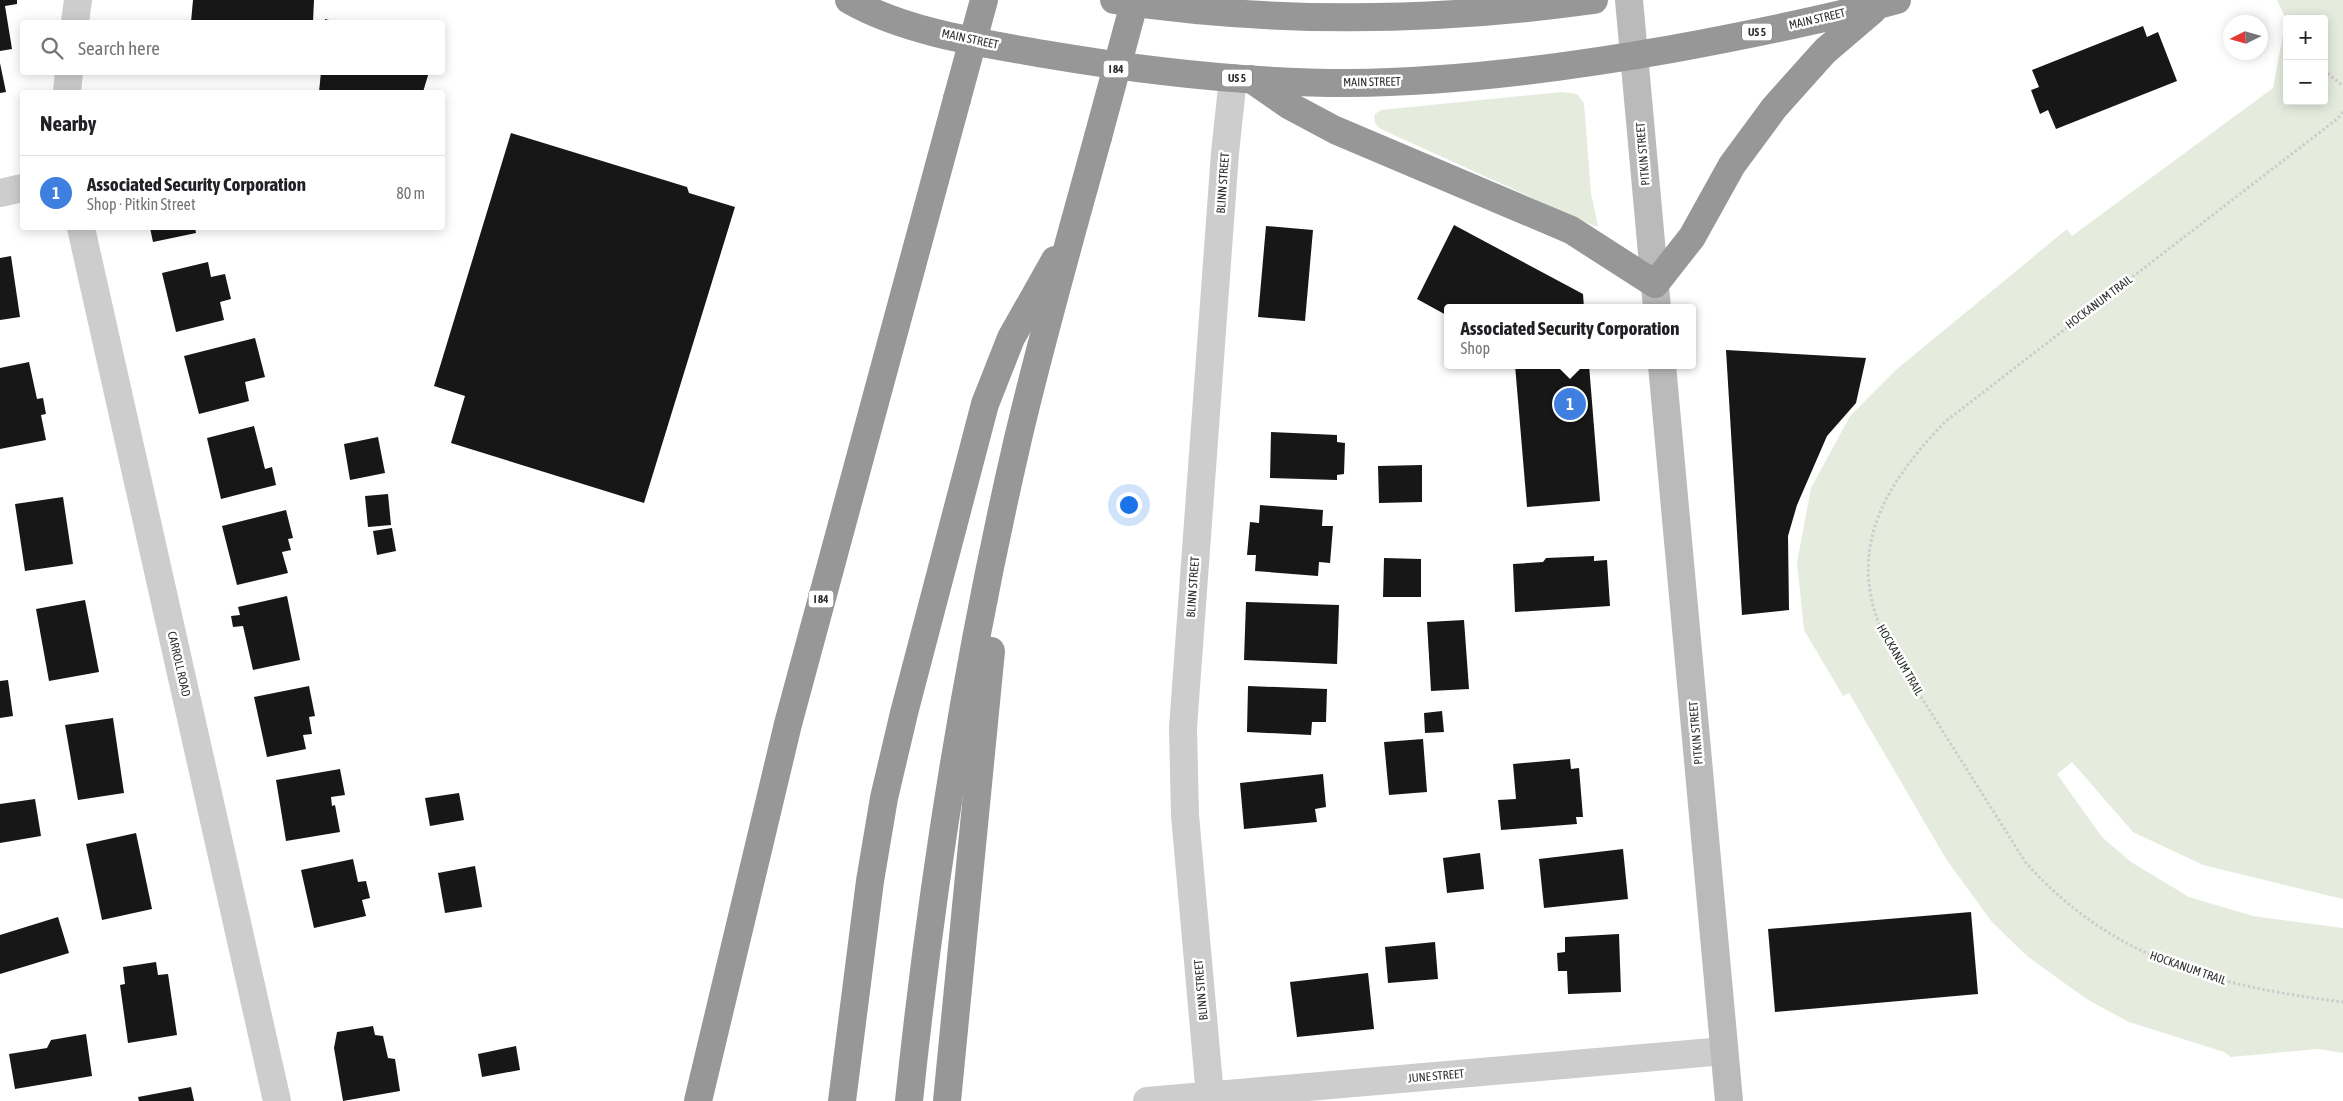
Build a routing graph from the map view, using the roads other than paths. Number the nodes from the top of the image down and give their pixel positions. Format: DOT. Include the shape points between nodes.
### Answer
graph roads {
  1 [pos="78,0"];
  2 [pos="849,0"];
  3 [pos="984,0"];
  4 [pos="1114,0"];
  5 [pos="1135,0"];
  6 [pos="1594,0"];
  7 [pos="1629,0"];
  8 [pos="1888,3"];
  9 [pos="75,20"];
  10 [pos="1634,55"];
  11 [pos="69,75"];
  12 [pos="1242,78"];
  13 [pos="67,90"];
  14 [pos="20,188"];
  15 [pos="0,193"];
  16 [pos="81,230"];
  17 [pos="1070,236"];
  18 [pos="1656,296"];
  19 [pos="1662,369"];
  20 [pos="1007,488"];
  21 [pos="1724,1052"];
  22 [pos="1210,1096"];
  23 [pos="277,1101"];
  24 [pos="698,1101"];
  25 [pos="842,1101"];
  26 [pos="909,1101"];
  27 [pos="947,1101"];
  28 [pos="1147,1101"];
  29 [pos="1729,1101"];
  1 -- 9 [label="street"];
  2 -- 12 [label="highway, MAIN STREET / US 5" via="904,23 974,40 1116,65"];
  3 -- 24 [label="highway, I 84, bridge" via="802,669"];
  4 -- 6 [label="highway" via="1231,13 1354,18 1462,14"];
  5 -- 17 [label="highway, I 84, bridge"];
  7 -- 10 [label="main road, PITKIN STREET"];
  8 -- 10 [label="highway, MAIN STREET / US 5" via="1762,32"];
  8 -- 18 [label="highway" via="1825,51 1774,108 1732,165"];
  10 -- 12 [label="highway, MAIN STREET / US 5" via="1524,72 1421,81"];
  10 -- 18 [label="main road, PITKIN STREET"];
  11 -- 13 [label="street"];
  12 -- 18 [label="highway" via="1335,130 1571,230"];
  12 -- 22 [label="street, BLINN STREET" via="1225,153 1183,728 1185,815"];
  14 -- 15 [label="street"];
  16 -- 23 [label="street, CARROLL ROAD"];
  17 -- 20 [label="highway, I 84"];
  17 -- 25 [label="highway" via="1045,274 1011,338 987,396 975,437 884,798 867,900"];
  19 -- 21 [label="main road, PITKIN STREET"];
  20 -- 26 [label="highway, I 84" via="967,692 942,844 922,980"];
  20 -- 27 [label="highway"];
  21 -- 22 [label="street, JUNE STREET"];
  21 -- 29 [label="main road, PITKIN STREET"];
  22 -- 28 [label="street, JUNE STREET"];
}
